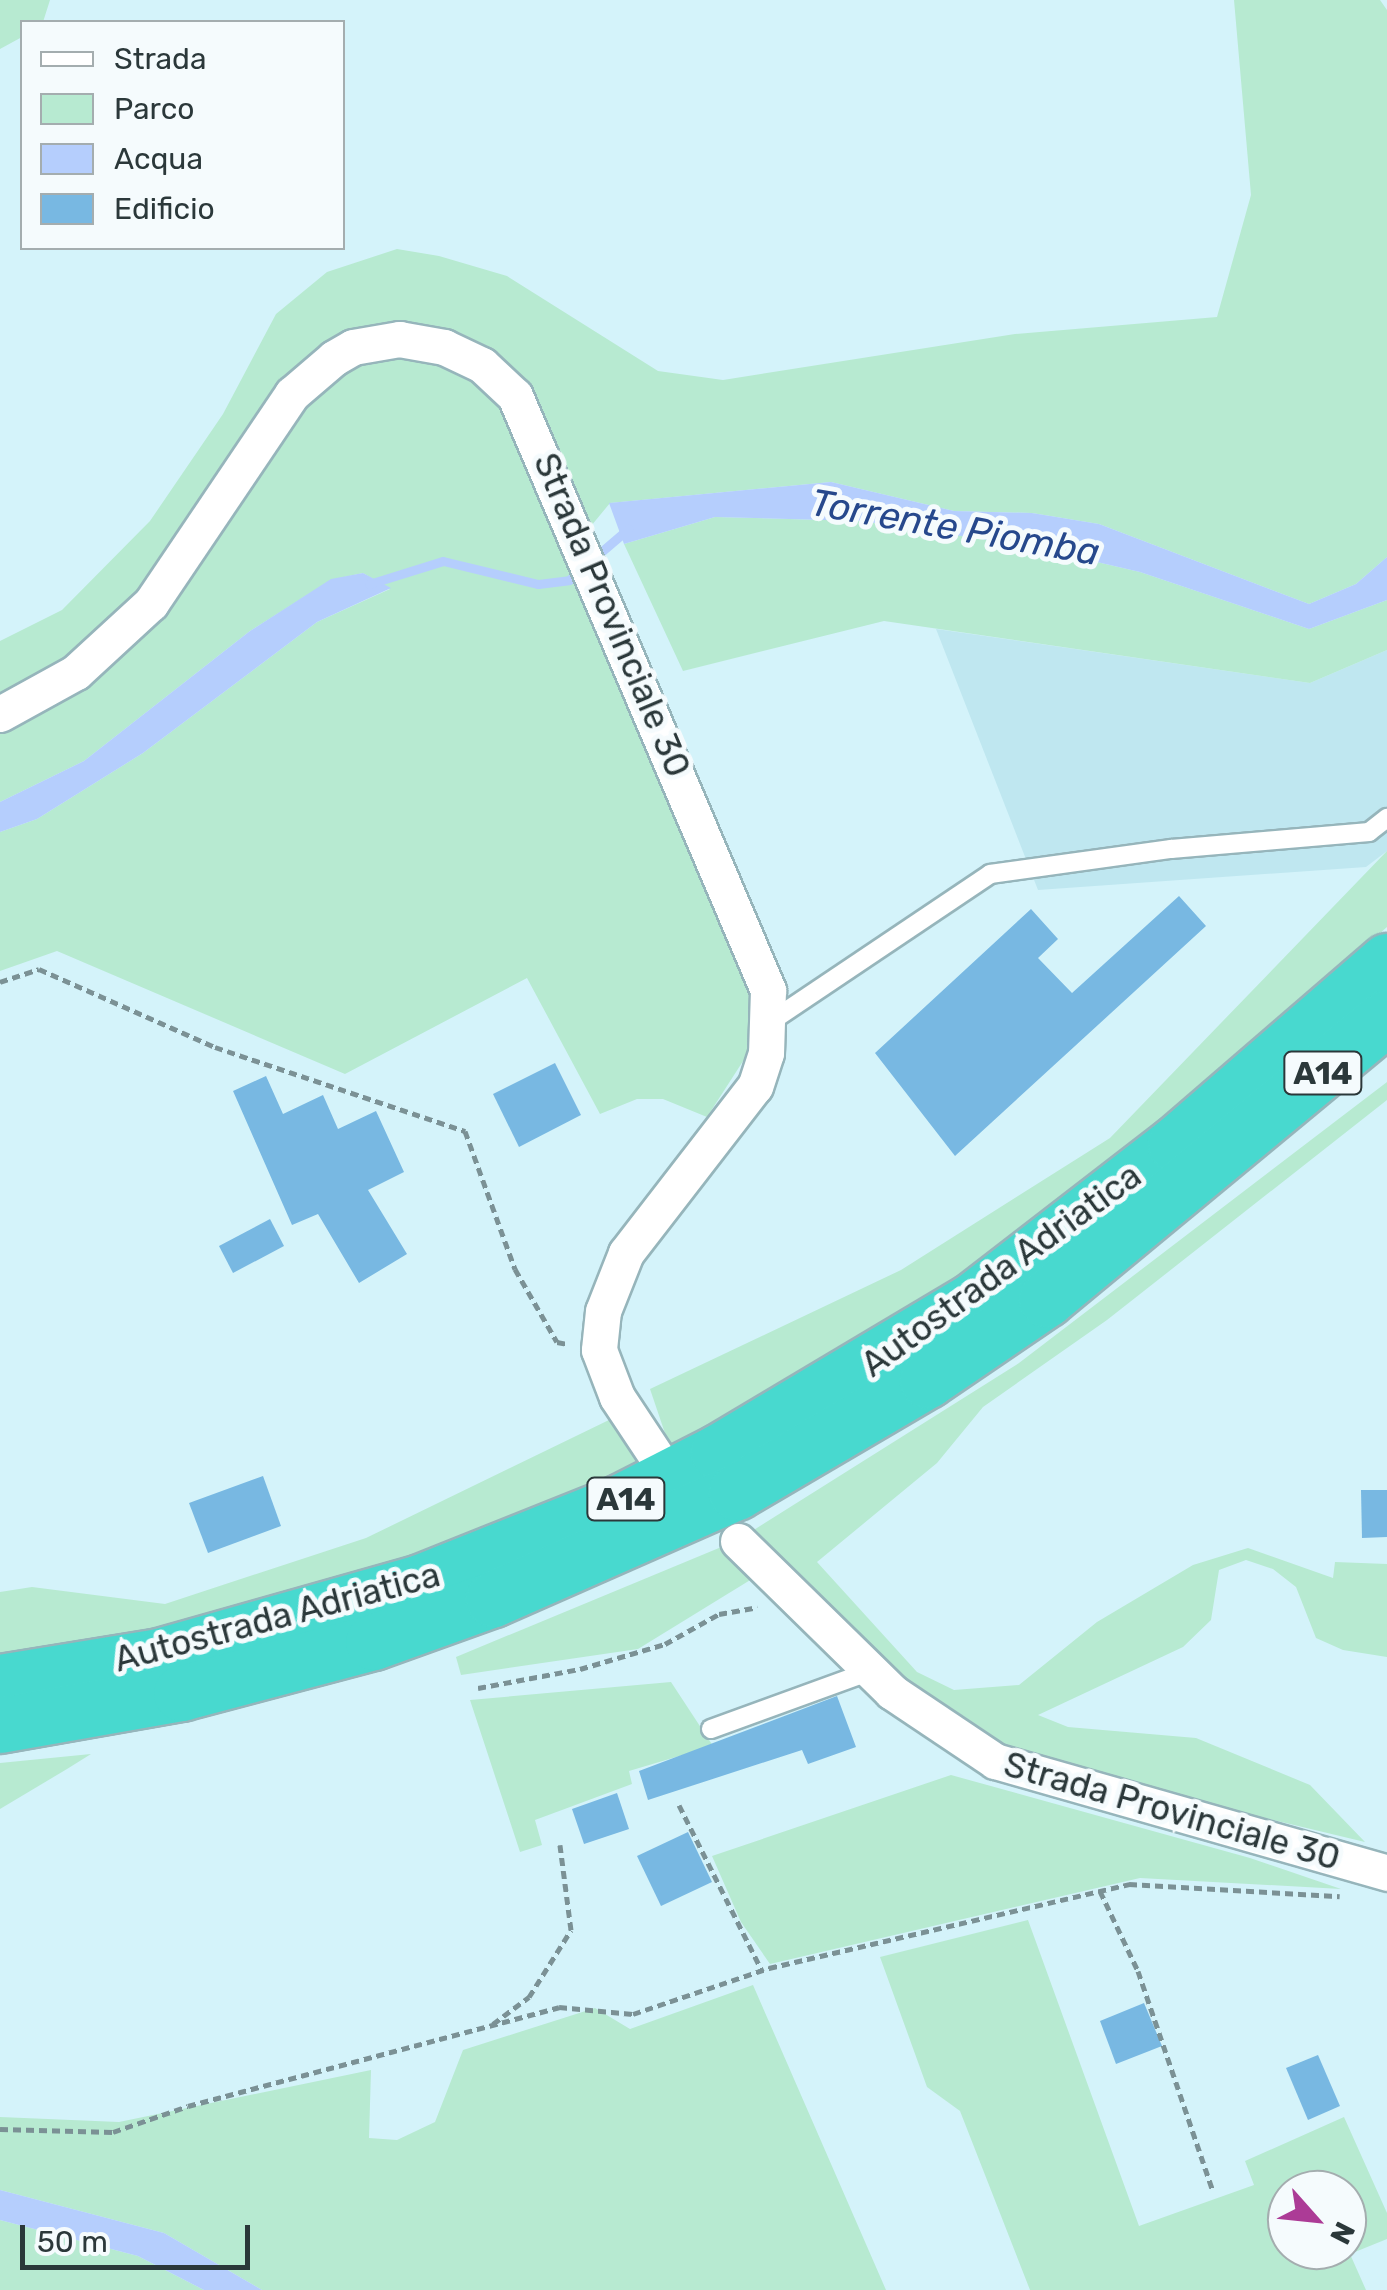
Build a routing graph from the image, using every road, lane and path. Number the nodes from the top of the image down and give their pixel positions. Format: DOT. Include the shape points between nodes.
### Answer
graph roads {
  1 [pos="0,714"];
  2 [pos="1387,818"];
  3 [pos="1387,961"];
  4 [pos="0,982"];
  5 [pos="1387,1017"];
  6 [pos="770,1022"];
  7 [pos="1387,1052"];
  8 [pos="1260,1129"];
  9 [pos="599,1350"];
  10 [pos="656,1456"];
  11 [pos="738,1542"];
  12 [pos="795,1599"];
  13 [pos="870,1670"];
  14 [pos="0,1682"];
  15 [pos="478,1688"];
  16 [pos="0,1725"];
  17 [pos="711,1729"];
  18 [pos="680,1805"];
  19 [pos="560,1845"];
  20 [pos="1378,1871"];
  21 [pos="1100,1891"];
  22 [pos="762,1971"];
  23 [pos="490,2025"];
  24 [pos="0,2129"];
  25 [pos="1212,2191"];
  1 -- 6 [label="street, Strada Provinciale 30" via="76,672 130,625 181,568 292,394 354,347 420,342 482,365 515,396 553,474 753,948"];
  2 -- 6 [label="lane" via="1369,832 1170,849 990,874"];
  3 -- 14 [label="highway, Autostrada Adriatica / A14" via="1174,1144 973,1300 861,1373 718,1452 620,1502 420,1582 159,1656"];
  4 -- 9 [label="path" via="40,968 215,1047 465,1131 536,1309 557,1342"];
  5 -- 8 [label="highway, Autostrada Adriatica / A14"];
  6 -- 9 [label="street, Strada Provinciale 30" via="754,1086 626,1253 603,1311"];
  7 -- 8 [label="highway" via="1294,1128"];
  8 -- 16 [label="highway, Autostrada Adriatica / A14" via="988,1341 768,1474 638,1538 373,1642 181,1693"];
  9 -- 10 [label="street" via="617,1397"];
  11 -- 12 [label="street, Strada Provinciale 30"];
  12 -- 13 [label="street, Strada Provinciale 30"];
  12 -- 15 [label="path" via="719,1614 665,1644 580,1669"];
  13 -- 17 [label="lane"];
  13 -- 20 [label="street, Strada Provinciale 30" via="967,1747 1034,1778"];
  18 -- 22 [label="path"];
  19 -- 23 [label="path" via="570,1930 529,1998"];
  20 -- 21 [label="path" via="1347,1896 1129,1884"];
  21 -- 22 [label="path"];
  21 -- 25 [label="path" via="1138,1971"];
  22 -- 23 [label="path" via="633,2014 560,2007"];
  23 -- 24 [label="path" via="113,2132"];
}
